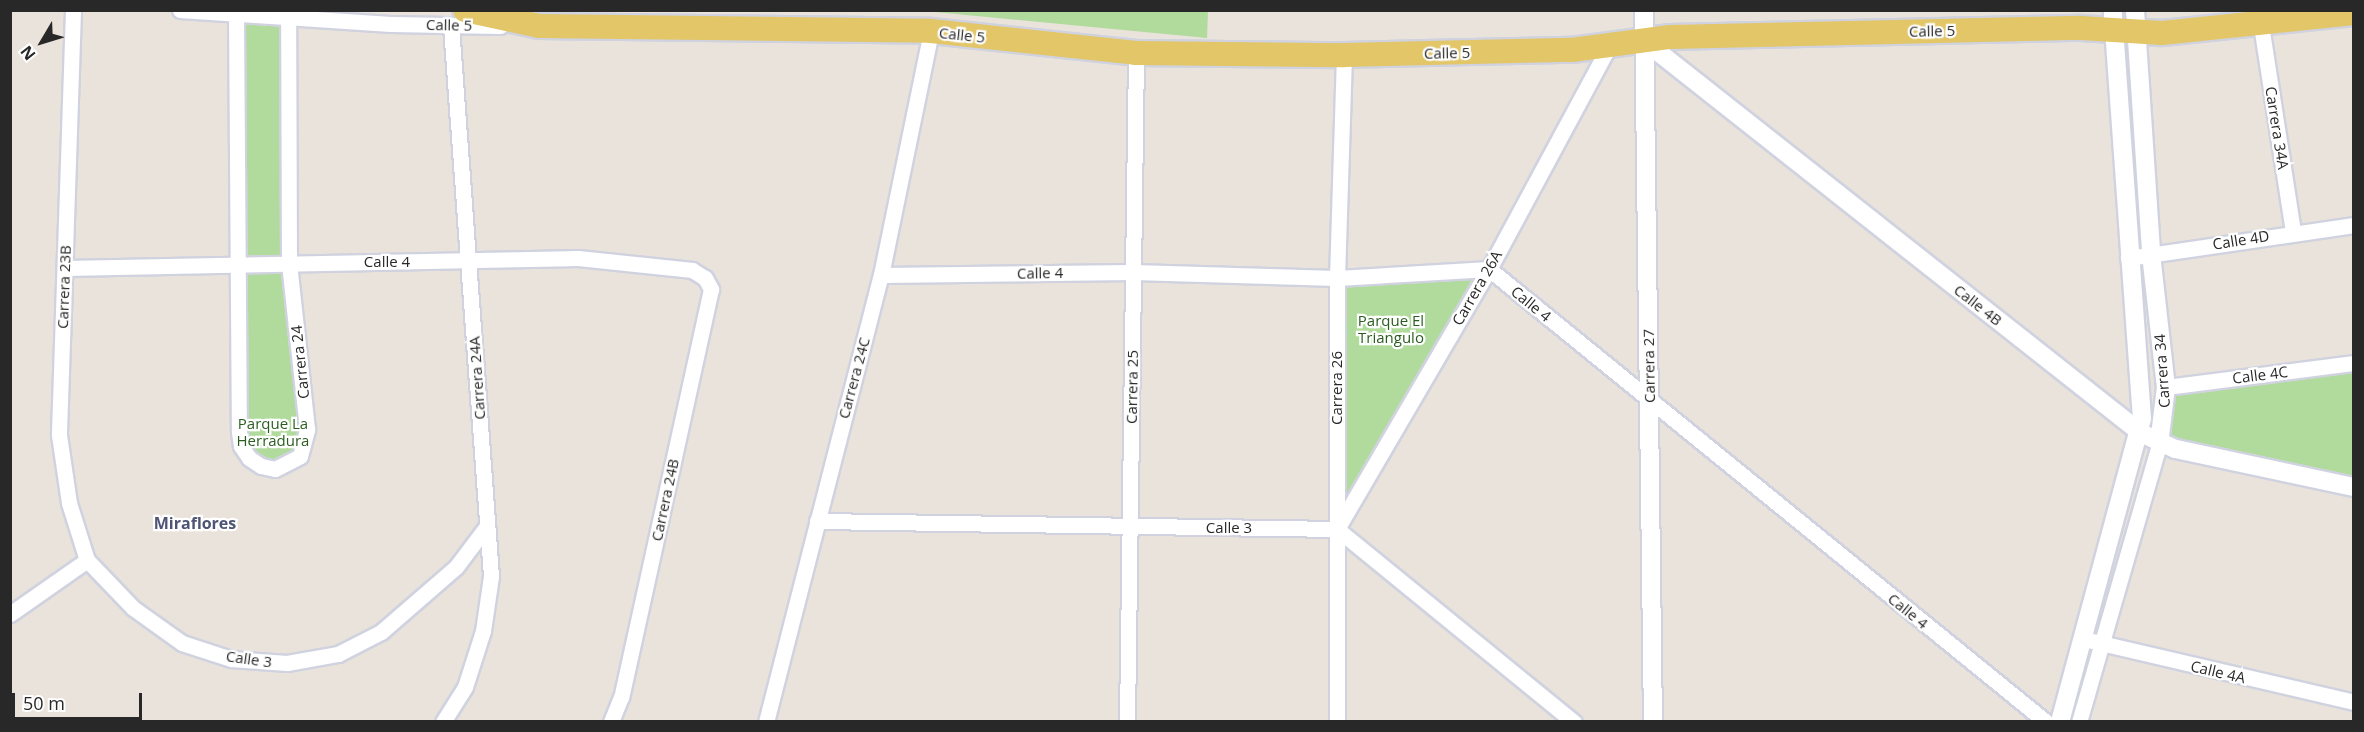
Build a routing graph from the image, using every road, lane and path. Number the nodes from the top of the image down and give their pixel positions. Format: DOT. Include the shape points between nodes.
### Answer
graph roads {
  1 [pos="73,10"];
  2 [pos="180,10"];
  3 [pos="1644,10"];
  4 [pos="2354,13"];
  5 [pos="236,15"];
  6 [pos="288,16"];
  7 [pos="465,16"];
  8 [pos="2125,21"];
  9 [pos="2261,25"];
  10 [pos="931,31"];
  11 [pos="1643,40"];
  12 [pos="1610,44"];
  13 [pos="1136,53"];
  14 [pos="1344,55"];
  15 [pos="2354,225"];
  16 [pos="2293,231"];
  17 [pos="2151,255"];
  18 [pos="2128,258"];
  19 [pos="470,262"];
  20 [pos="289,263"];
  21 [pos="239,264"];
  22 [pos="65,268"];
  23 [pos="1489,269"];
  24 [pos="1134,272"];
  25 [pos="881,275"];
  26 [pos="705,278"];
  27 [pos="1336,278"];
  28 [pos="2354,363"];
  29 [pos="2166,387"];
  30 [pos="1650,401"];
  31 [pos="2141,433"];
  32 [pos="2159,444"];
  33 [pos="2354,487"];
  34 [pos="817,521"];
  35 [pos="487,526"];
  36 [pos="1130,528"];
  37 [pos="1337,529"];
  38 [pos="87,560"];
  39 [pos="10,614"];
  40 [pos="2092,641"];
  41 [pos="2354,702"];
  42 [pos="443,722"];
  43 [pos="611,722"];
  44 [pos="766,722"];
  45 [pos="1127,722"];
  46 [pos="1337,722"];
  47 [pos="1574,722"];
  48 [pos="1653,722"];
  49 [pos="2046,722"];
  50 [pos="2060,722"];
  51 [pos="2079,722"];
  1 -- 22 [label="street, Carrera 23B"];
  2 -- 5 [label="street, Calle 5"];
  3 -- 11 [label="street, Carrera 27"];
  4 -- 9 [label="main road, Calle 5"];
  5 -- 6 [label="street, Calle 5"];
  5 -- 21 [label="street, Carrera 24"];
  6 -- 7 [label="street, Calle 5"];
  6 -- 20 [label="street, Carrera 24"];
  7 -- 10 [label="main road, Calle 5" via="539,26"];
  7 -- 19 [label="street, Carrera 24A"];
  8 -- 9 [label="main road, Calle 5"];
  8 -- 11 [label="main road, Calle 5"];
  8 -- 17 [label="street, Carrera 34"];
  8 -- 18 [label="street, Carrera 34"];
  9 -- 16 [label="street, Carrera 34A"];
  10 -- 13 [label="main road, Calle 5"];
  10 -- 25 [label="street, Carrera 24C"];
  11 -- 12 [label="main road, Calle 5"];
  11 -- 30 [label="street, Carrera 27"];
  11 -- 31 [label="street, Calle 4B"];
  12 -- 14 [label="main road, Calle 5" via="1572,50"];
  12 -- 23 [label="street, Carrera 26A"];
  13 -- 14 [label="main road, Calle 5"];
  13 -- 24 [label="street, Carrera 25"];
  14 -- 27 [label="street, Carrera 26"];
  15 -- 16 [label="street, Calle 4D"];
  16 -- 17 [label="street, Calle 4D"];
  17 -- 18 [label="street, Calle 4D"];
  17 -- 29 [label="street, Carrera 34"];
  18 -- 31 [label="street, Carrera 34"];
  19 -- 20 [label="street, Calle 4"];
  19 -- 26 [label="street, Calle 4" via="578,258 692,270"];
  19 -- 35 [label="street, Carrera 24A"];
  20 -- 21 [label="street, Calle 4"];
  20 -- 21 [label="street, Carrera 24" via="306,443 300,456 275,468 261,466 241,446"];
  21 -- 22 [label="street, Calle 4"];
  22 -- 38 [label="street, Carrera 23B" via="59,435 69,503"];
  23 -- 27 [label="street, Calle 4"];
  23 -- 30 [label="street, Calle 4"];
  23 -- 37 [label="street, Carrera 26A"];
  24 -- 25 [label="street, Calle 4"];
  24 -- 27 [label="street, Calle 4"];
  24 -- 36 [label="street, Carrera 25"];
  25 -- 34 [label="street, Carrera 24C"];
  26 -- 43 [label="street, Carrera 24B" via="711,289 621,698"];
  27 -- 37 [label="street, Carrera 26"];
  28 -- 29 [label="street, Calle 4C"];
  29 -- 32 [label="street, Carrera 34"];
  30 -- 48 [label="street, Carrera 27"];
  30 -- 49 [label="street, Calle 4"];
  31 -- 32 [label="street, Calle 4B"];
  31 -- 40 [label="street, Carrera 34"];
  32 -- 33 [label="street, Calle 4B"];
  32 -- 40 [label="street, Carrera 34"];
  34 -- 36 [label="street, Calle 3"];
  34 -- 44 [label="street, Carrera 24C"];
  35 -- 38 [label="street, Calle 3" via="456,567 381,632 338,654 287,663 231,659 182,643 133,608"];
  35 -- 42 [label="street, Carrera 24A" via="491,576 483,631 465,687"];
  36 -- 37 [label="street, Calle 3"];
  36 -- 45 [label="street, Carrera 25"];
  37 -- 46 [label="street, Carrera 26"];
  37 -- 47 [label="street"];
  38 -- 39 [label="street"];
  40 -- 41 [label="street, Calle 4A"];
  40 -- 50 [label="street, Carrera 34"];
  40 -- 51 [label="street, Carrera 34"];
}
